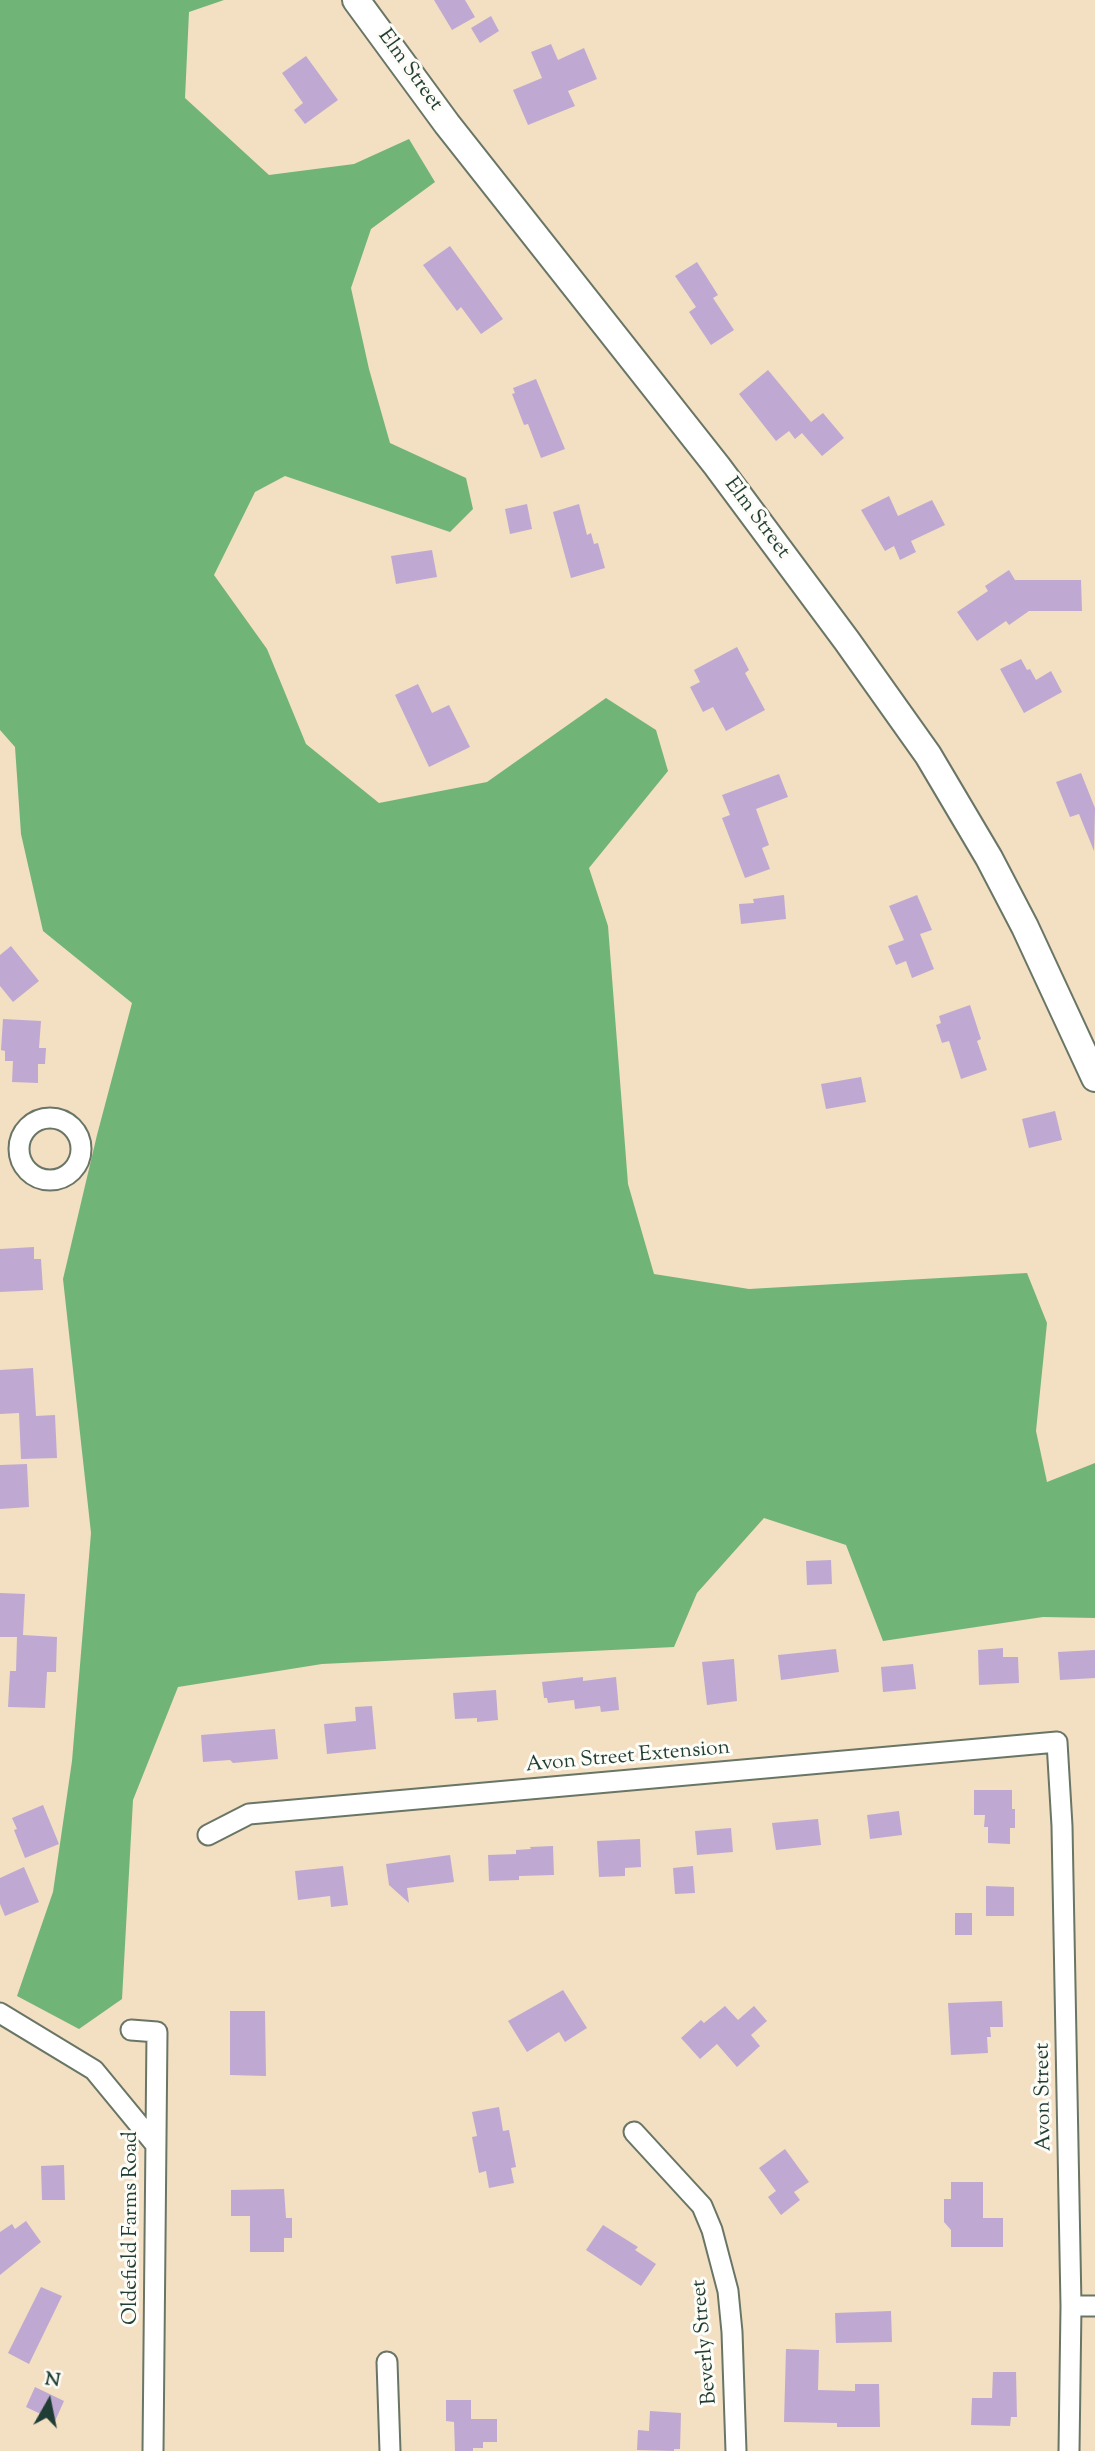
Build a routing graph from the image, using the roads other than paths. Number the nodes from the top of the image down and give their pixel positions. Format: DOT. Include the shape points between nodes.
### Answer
graph roads {
  1 [pos="356,0"];
  2 [pos="1095,1078"];
  3 [pos="1057,1742"];
  4 [pos="208,1835"];
  5 [pos="0,2013"];
  6 [pos="131,2030"];
  7 [pos="634,2132"];
  8 [pos="155,2144"];
  9 [pos="1071,2306"];
  10 [pos="1095,2306"];
  11 [pos="387,2362"];
  12 [pos="153,2451"];
  13 [pos="390,2451"];
  14 [pos="736,2451"];
  15 [pos="1069,2451"];
  1 -- 2 [label="street, Elm Street" via="447,124 717,466 928,755 1025,927"];
  3 -- 4 [label="street, Avon Street Extension" via="249,1814"];
  3 -- 9 [label="street, Avon Street" via="1063,1840"];
  5 -- 8 [label="street" via="93,2070"];
  6 -- 8 [label="street, Oldefield Farms Road" via="157,2032"];
  7 -- 14 [label="street, Beverly Street" via="702,2206 712,2230 729,2305"];
  8 -- 12 [label="street, Oldefield Farms Road"];
  9 -- 10 [label="street"];
  9 -- 15 [label="street, Avon Street"];
  11 -- 13 [label="street"];
}
